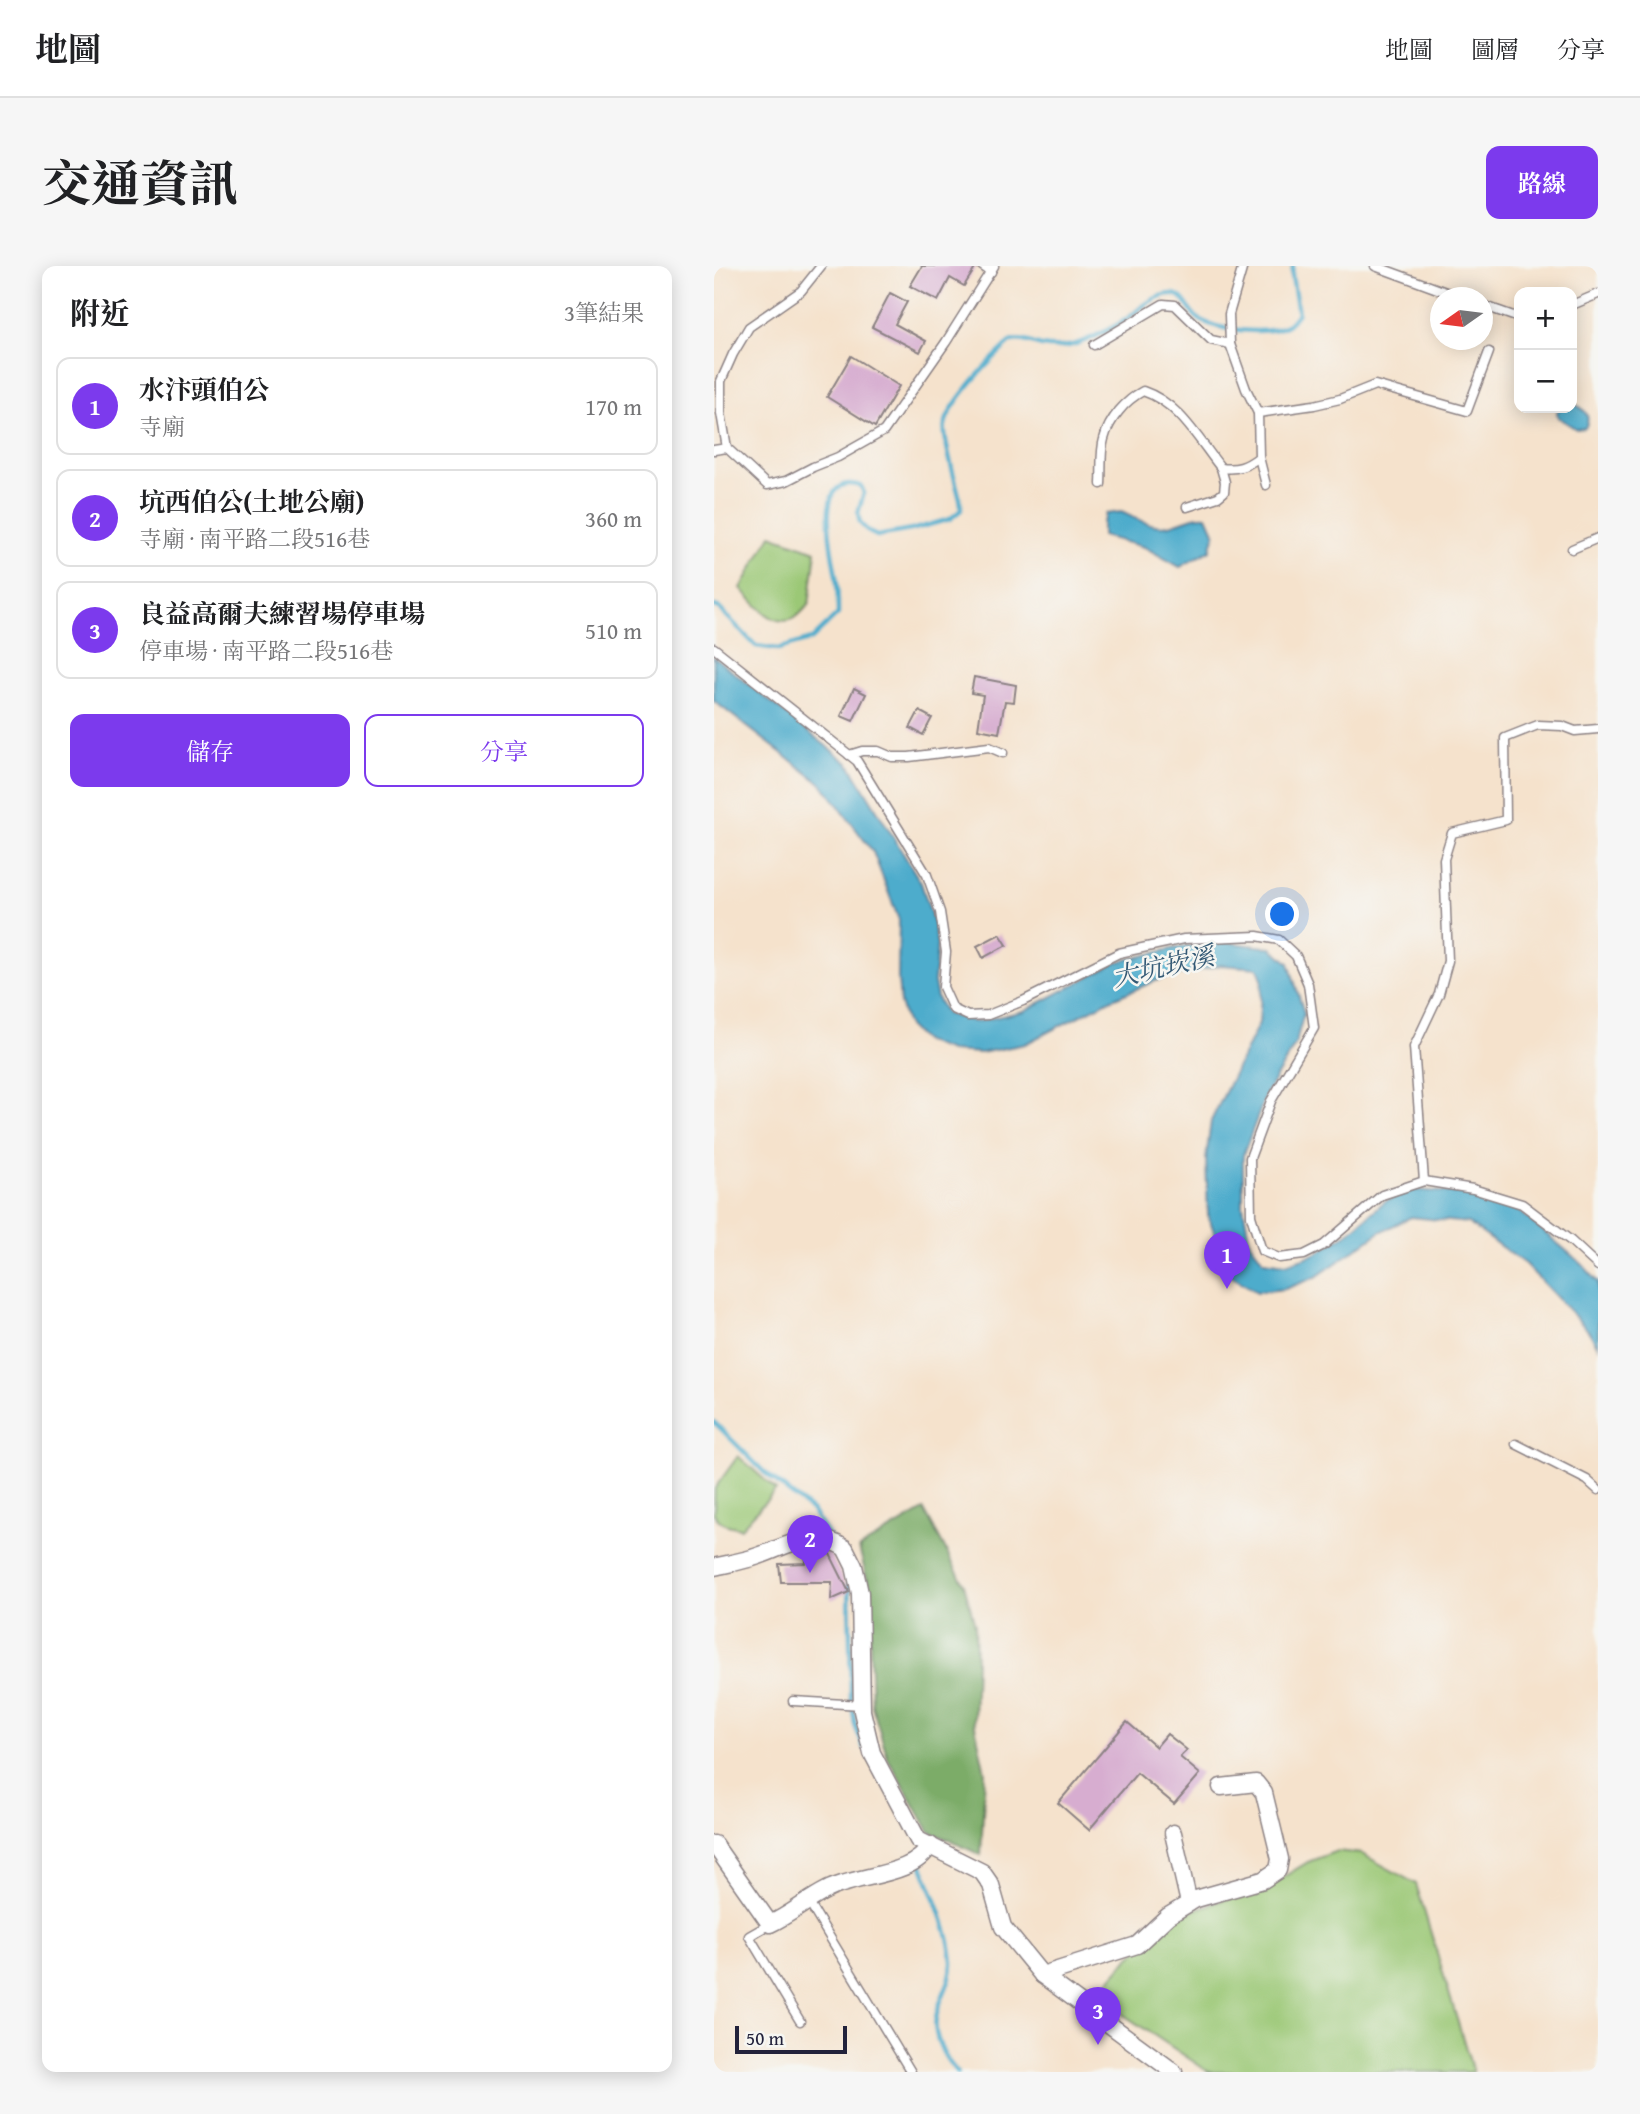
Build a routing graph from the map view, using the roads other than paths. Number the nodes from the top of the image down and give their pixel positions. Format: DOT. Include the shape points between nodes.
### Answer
graph roads {
  1 [pos="821,266"];
  2 [pos="982,266"];
  3 [pos="1243,266"];
  4 [pos="1376,266"];
  5 [pos="993,269"];
  6 [pos="1432,287"];
  7 [pos="1598,294"];
  8 [pos="1577,303"];
  9 [pos="1493,309"];
  10 [pos="1514,316"];
  11 [pos="1230,341"];
  12 [pos="1094,345"];
  13 [pos="1489,352"];
  14 [pos="1258,413"];
  15 [pos="727,448"];
  16 [pos="714,450"];
  17 [pos="1258,457"];
  18 [pos="1221,468"];
  19 [pos="1101,484"];
  20 [pos="1266,485"];
  21 [pos="1187,507"];
  22 [pos="1598,538"];
  23 [pos="1572,550"];
  24 [pos="714,648"];
  25 [pos="1598,729"];
  26 [pos="1003,753"];
  27 [pos="849,755"];
  28 [pos="1424,1181"];
  29 [pos="1598,1266"];
  30 [pos="1516,1444"];
  31 [pos="1598,1490"];
  32 [pos="714,1567"];
  33 [pos="793,1701"];
  34 [pos="862,1705"];
  35 [pos="1221,1787"];
  36 [pos="1173,1833"];
  37 [pos="714,1844"];
  38 [pos="928,1849"];
  39 [pos="808,1901"];
  40 [pos="1189,1903"];
  41 [pos="770,1924"];
  42 [pos="1042,1975"];
  43 [pos="800,2021"];
  44 [pos="911,2072"];
  45 [pos="1174,2072"];
  1 -- 15 [label="lane" via="801,291 749,327 733,354 722,381"];
  2 -- 5 [label="lane"];
  3 -- 11 [label="lane" via="1229,318"];
  4 -- 6 [label="lane"];
  5 -- 15 [label="lane" via="884,430 838,457 767,485"];
  7 -- 8 [label="lane"];
  9 -- 10 [label="lane"];
  11 -- 12 [label="lane" via="1211,340 1175,305 1163,304"];
  11 -- 14 [label="lane"];
  13 -- 14 [label="lane" via="1467,411 1375,385 1327,402"];
  14 -- 17 [label="lane"];
  15 -- 16 [label="lane"];
  17 -- 18 [label="lane" via="1235,470"];
  17 -- 20 [label="lane"];
  18 -- 19 [label="lane" via="1177,411 1143,391 1130,397 1103,439"];
  18 -- 21 [label="lane" via="1224,492"];
  22 -- 23 [label="lane"];
  24 -- 27 [label="lane"];
  25 -- 28 [label="lane" via="1575,731 1538,725 1505,738 1506,820 1452,833 1444,859 1448,961 1439,994 1413,1047"];
  26 -- 27 [label="lane" via="989,747 909,757 878,751"];
  27 -- 28 [label="lane" via="927,876 940,912 946,952 943,987 953,1009 968,1016 988,1015 1023,1001 1119,953 1184,939 1257,936 1279,940 1296,956 1308,984 1314,1028 1271,1101 1250,1158 1251,1216 1262,1251 1279,1258 1304,1255 1325,1245 1382,1195"];
  28 -- 29 [label="lane" via="1522,1204"];
  30 -- 31 [label="lane"];
  32 -- 34 [label="street" via="754,1558 797,1540 831,1542 845,1548 860,1593"];
  33 -- 34 [label="lane"];
  34 -- 38 [label="street" via="872,1753 918,1840"];
  35 -- 40 [label="street" via="1256,1783 1264,1793 1280,1859 1278,1870 1264,1880"];
  36 -- 40 [label="street"];
  37 -- 41 [label="street"];
  38 -- 39 [label="street" via="908,1866 830,1888"];
  38 -- 42 [label="street" via="982,1871 991,1885 1003,1927"];
  39 -- 41 [label="street"];
  39 -- 44 [label="lane"];
  40 -- 42 [label="street" via="1137,1945"];
  41 -- 43 [label="lane" via="749,1936"];
  42 -- 45 [label="street"];
}
